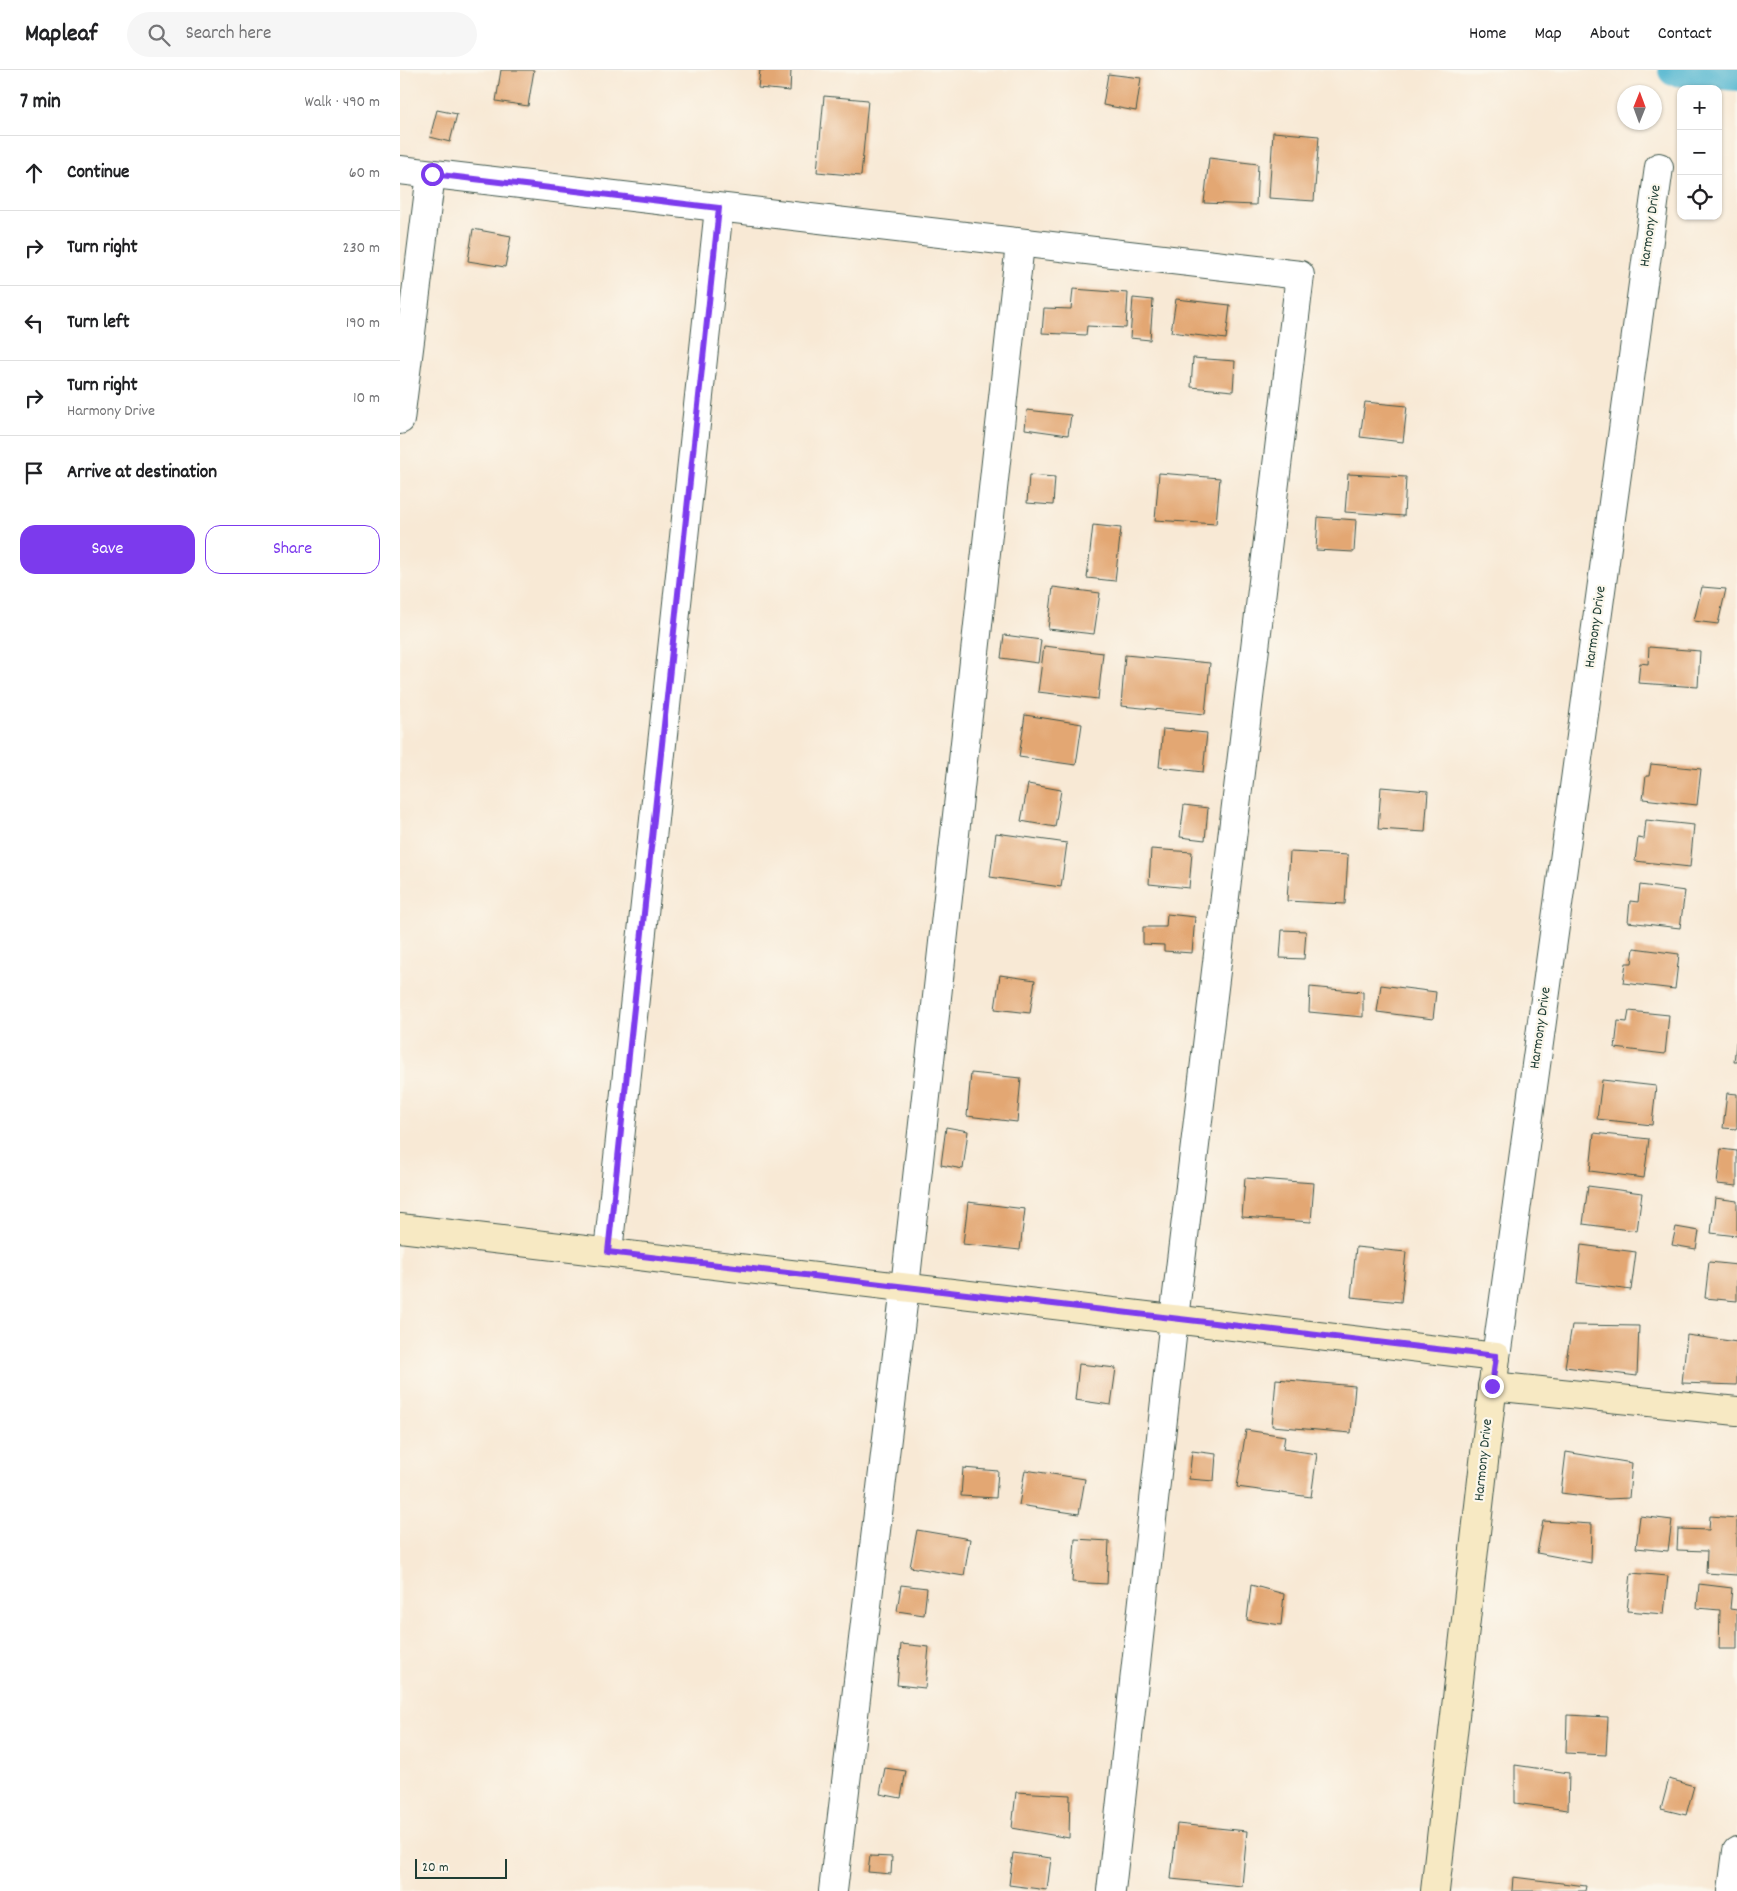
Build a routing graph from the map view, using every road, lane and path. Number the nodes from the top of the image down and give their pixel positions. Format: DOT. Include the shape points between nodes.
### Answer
graph roads {
  1 [pos="1658,167"];
  2 [pos="400,170"];
  3 [pos="432,174"];
  4 [pos="719,208"];
  5 [pos="1020,244"];
  6 [pos="400,420"];
  7 [pos="400,1228"];
  8 [pos="608,1252"];
  9 [pos="906,1287"];
  10 [pos="1174,1319"];
  11 [pos="1496,1356"];
  12 [pos="1492,1386"];
  13 [pos="1737,1411"];
  14 [pos="1737,1851"];
  15 [pos="833,1891"];
  16 [pos="1111,1891"];
  17 [pos="1435,1891"];
  18 [pos="1732,1891"];
  1 -- 11 [label="street, Harmony Drive"];
  2 -- 3 [label="street"];
  3 -- 4 [label="street"];
  3 -- 6 [label="street"];
  4 -- 5 [label="street"];
  4 -- 8 [label="street"];
  5 -- 9 [label="street"];
  5 -- 10 [label="street" via="1300,274"];
  7 -- 8 [label="street"];
  8 -- 9 [label="street"];
  9 -- 10 [label="street"];
  9 -- 15 [label="street"];
  10 -- 11 [label="street"];
  10 -- 16 [label="street"];
  11 -- 12 [label="street, Harmony Drive"];
  12 -- 13 [label="street"];
  12 -- 17 [label="street, Harmony Drive"];
  14 -- 18 [label="street"];
}
